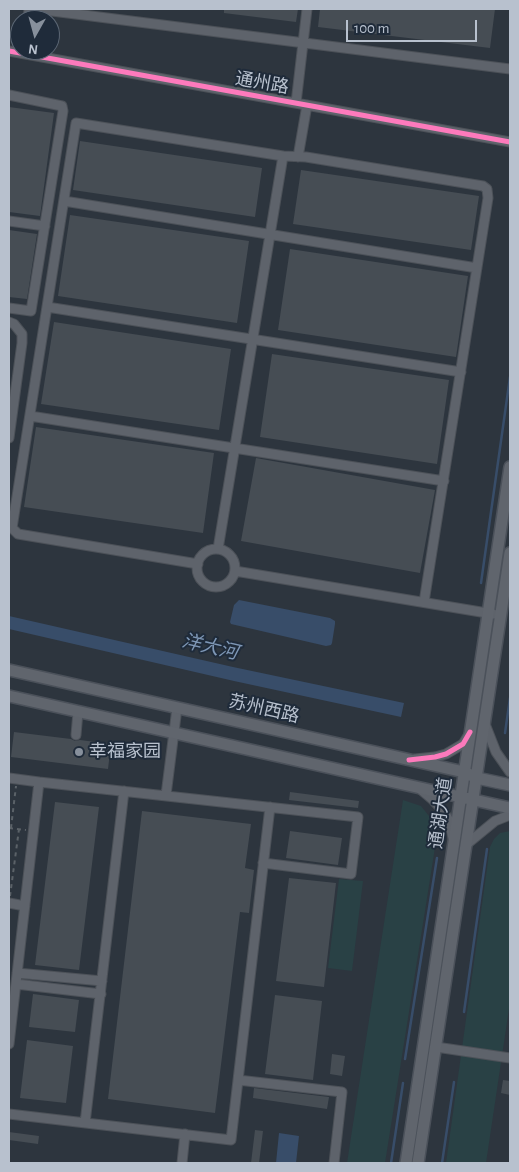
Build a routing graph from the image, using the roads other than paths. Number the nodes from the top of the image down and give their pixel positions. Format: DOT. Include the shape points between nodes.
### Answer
graph roads {
  1 [pos="36,9"];
  2 [pos="307,9"];
  3 [pos="303,42"];
  4 [pos="60,59"];
  5 [pos="510,69"];
  6 [pos="9,96"];
  7 [pos="296,103"];
  8 [pos="307,105"];
  9 [pos="510,142"];
  10 [pos="283,156"];
  11 [pos="298,157"];
  12 [pos="64,202"];
  13 [pos="9,221"];
  14 [pos="45,226"];
  15 [pos="270,235"];
  16 [pos="477,268"];
  17 [pos="47,307"];
  18 [pos="9,308"];
  19 [pos="9,322"];
  20 [pos="253,339"];
  21 [pos="461,372"];
  22 [pos="30,416"];
  23 [pos="9,438"];
  24 [pos="235,448"];
  25 [pos="510,468"];
  26 [pos="444,481"];
  27 [pos="218,549"];
  28 [pos="510,552"];
  29 [pos="198,564"];
  30 [pos="236,571"];
  31 [pos="424,602"];
  32 [pos="488,613"];
  33 [pos="501,615"];
  34 [pos="9,673"];
  35 [pos="9,696"];
  36 [pos="178,708"];
  37 [pos="78,712"];
  38 [pos="485,724"];
  39 [pos="470,732"];
  40 [pos="174,733"];
  41 [pos="76,734"];
  42 [pos="409,760"];
  43 [pos="464,772"];
  44 [pos="510,772"];
  45 [pos="13,778"];
  46 [pos="477,778"];
  47 [pos="39,782"];
  48 [pos="510,785"];
  49 [pos="417,786"];
  50 [pos="124,791"];
  51 [pos="166,796"];
  52 [pos="462,796"];
  53 [pos="473,800"];
  54 [pos="270,807"];
  55 [pos="510,808"];
  56 [pos="510,815"];
  57 [pos="454,843"];
  58 [pos="467,844"];
  59 [pos="263,863"];
  60 [pos="9,904"];
  61 [pos="25,906"];
  62 [pos="17,973"];
  63 [pos="102,981"];
  64 [pos="16,984"];
  65 [pos="100,994"];
  66 [pos="9,1044"];
  67 [pos="436,1047"];
  68 [pos="510,1058"];
  69 [pos="238,1080"];
  70 [pos="9,1114"];
  71 [pos="86,1123"];
  72 [pos="185,1134"];
  73 [pos="182,1163"];
  74 [pos="334,1163"];
  75 [pos="406,1163"];
  76 [pos="418,1163"];
  1 -- 3 [label="street"];
  2 -- 3 [label="street"];
  3 -- 5 [label="street"];
  3 -- 7 [label="street"];
  4 -- 7 [label="street, 通州路"];
  6 -- 14 [label="street" via="62,106"];
  7 -- 8 [label="street, 通州路"];
  8 -- 9 [label="street, 通州路"];
  8 -- 11 [label="street"];
  10 -- 11 [label="street"];
  10 -- 12 [label="street" via="76,123"];
  10 -- 15 [label="street"];
  11 -- 16 [label="street" via="483,186 487,189 488,198"];
  12 -- 15 [label="street"];
  12 -- 17 [label="street"];
  13 -- 14 [label="street"];
  14 -- 18 [label="street" via="32,311"];
  15 -- 16 [label="street"];
  15 -- 20 [label="street"];
  16 -- 21 [label="street"];
  17 -- 20 [label="street"];
  17 -- 22 [label="street"];
  19 -- 23 [label="street" via="22,334 22,343"];
  20 -- 21 [label="street"];
  20 -- 24 [label="street"];
  21 -- 26 [label="street"];
  22 -- 24 [label="street"];
  22 -- 29 [label="street" via="12,528 18,534"];
  24 -- 26 [label="street"];
  24 -- 27 [label="street"];
  25 -- 32 [label="main road, 通湖大道"];
  26 -- 31 [label="street"];
  27 -- 29 [label="street" via="206,552"];
  27 -- 30 [label="street" via="233,559"];
  28 -- 33 [label="main road, 通湖大道"];
  29 -- 30 [label="street" via="201,580 212,587 224,586"];
  30 -- 31 [label="street"];
  31 -- 32 [label="street"];
  32 -- 33 [label="street"];
  32 -- 39 [label="main road, 通湖大道"];
  33 -- 38 [label="main road, 通湖大道"];
  34 -- 36 [label="main road, 苏州西路"];
  35 -- 37 [label="main road"];
  36 -- 40 [label="street"];
  36 -- 42 [label="main road, 苏州西路"];
  37 -- 40 [label="main road"];
  37 -- 41 [label="street"];
  38 -- 44 [label="street" via="496,752"];
  38 -- 46 [label="main road, 通湖大道"];
  39 -- 42 [label="street" via="463,744 446,754"];
  39 -- 43 [label="main road, 通湖大道"];
  40 -- 49 [label="main road"];
  40 -- 51 [label="street"];
  42 -- 43 [label="main road, 苏州西路"];
  43 -- 46 [label="main road, 苏州西路"];
  43 -- 52 [label="main road, 通湖大道"];
  45 -- 47 [label="street"];
  46 -- 48 [label="main road, 苏州西路"];
  46 -- 53 [label="main road, 通湖大道"];
  47 -- 50 [label="street"];
  47 -- 61 [label="street"];
  49 -- 52 [label="main road"];
  49 -- 57 [label="street" via="444,812"];
  50 -- 51 [label="street"];
  50 -- 63 [label="street"];
  51 -- 54 [label="street"];
  52 -- 53 [label="main road"];
  52 -- 57 [label="main road, 通湖大道"];
  53 -- 55 [label="main road"];
  53 -- 58 [label="main road, 通湖大道"];
  54 -- 59 [label="street"];
  54 -- 59 [label="street" via="358,817 351,874"];
  56 -- 58 [label="street" via="495,821"];
  57 -- 75 [label="main road, 通湖大道"];
  58 -- 67 [label="main road, 通湖大道"];
  59 -- 69 [label="street"];
  60 -- 61 [label="street"];
  61 -- 62 [label="street"];
  62 -- 63 [label="street"];
  62 -- 64 [label="street"];
  63 -- 65 [label="street"];
  64 -- 65 [label="street"];
  64 -- 66 [label="street"];
  65 -- 71 [label="street"];
  67 -- 68 [label="street"];
  67 -- 76 [label="main road, 通湖大道"];
  69 -- 72 [label="street" via="231,1140"];
  69 -- 74 [label="street" via="342,1092"];
  70 -- 71 [label="street"];
  71 -- 72 [label="street"];
  72 -- 73 [label="street"];
}
